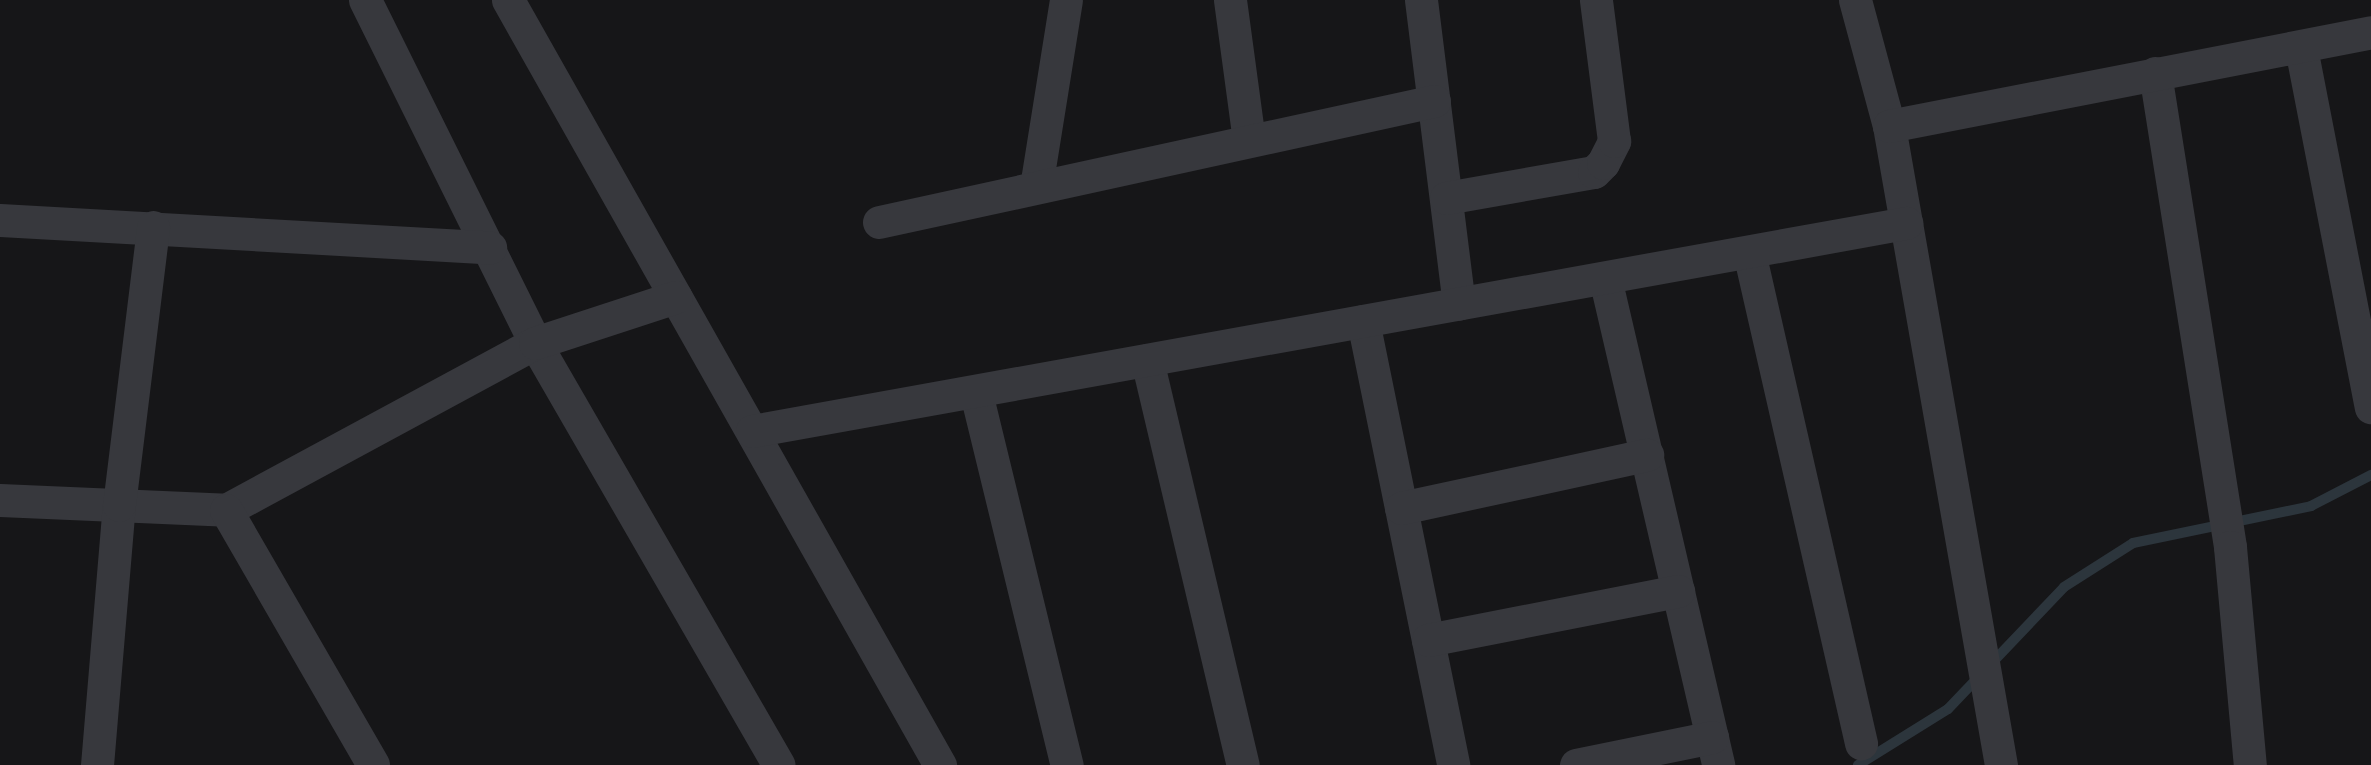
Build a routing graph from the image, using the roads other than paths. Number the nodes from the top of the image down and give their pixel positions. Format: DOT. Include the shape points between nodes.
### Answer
graph roads {
  1 [pos="365,0"];
  2 [pos="508,0"];
  3 [pos="1066,0"];
  4 [pos="1230,0"];
  5 [pos="1421,0"];
  6 [pos="1596,0"];
  7 [pos="1855,0"];
  8 [pos="2371,32"];
  9 [pos="2301,48"];
  10 [pos="2155,74"];
  11 [pos="1434,101"];
  12 [pos="1889,126"];
  13 [pos="1249,141"];
  14 [pos="1036,187"];
  15 [pos="1446,198"];
  16 [pos="0,220"];
  17 [pos="879,222"];
  18 [pos="1906,223"];
  19 [pos="153,227"];
  20 [pos="490,247"];
  21 [pos="1749,252"];
  22 [pos="1605,278"];
  23 [pos="676,297"];
  24 [pos="1459,304"];
  25 [pos="1363,321"];
  26 [pos="536,343"];
  27 [pos="1147,360"];
  28 [pos="976,393"];
  29 [pos="2371,406"];
  30 [pos="752,431"];
  31 [pos="1647,455"];
  32 [pos="0,501"];
  33 [pos="119,505"];
  34 [pos="1401,508"];
  35 [pos="226,510"];
  36 [pos="1678,591"];
  37 [pos="1428,640"];
  38 [pos="1861,743"];
  39 [pos="1715,751"];
  40 [pos="2000,756"];
  41 [pos="97,765"];
  42 [pos="373,765"];
  43 [pos="779,765"];
  44 [pos="940,765"];
  45 [pos="1067,765"];
  46 [pos="1242,765"];
  47 [pos="1453,765"];
  48 [pos="1576,765"];
  49 [pos="2250,765"];
  1 -- 20 [label="street"];
  2 -- 23 [label="street"];
  3 -- 14 [label="street"];
  4 -- 13 [label="street"];
  5 -- 11 [label="street"];
  6 -- 15 [label="street" via="1614,141 1603,163 1594,172"];
  7 -- 12 [label="street"];
  8 -- 9 [label="street"];
  9 -- 10 [label="street"];
  9 -- 29 [label="street"];
  10 -- 12 [label="street"];
  10 -- 49 [label="street" via="2230,548"];
  11 -- 13 [label="street"];
  11 -- 15 [label="street"];
  12 -- 18 [label="street"];
  13 -- 14 [label="street"];
  14 -- 17 [label="street"];
  15 -- 24 [label="street"];
  16 -- 19 [label="street"];
  18 -- 21 [label="street"];
  18 -- 40 [label="street"];
  19 -- 20 [label="street"];
  19 -- 33 [label="street"];
  20 -- 26 [label="street"];
  21 -- 22 [label="street"];
  21 -- 38 [label="street"];
  22 -- 24 [label="street"];
  22 -- 31 [label="street"];
  23 -- 26 [label="street"];
  23 -- 30 [label="street"];
  24 -- 25 [label="street"];
  25 -- 27 [label="street"];
  25 -- 34 [label="street"];
  26 -- 35 [label="street"];
  26 -- 43 [label="street"];
  27 -- 28 [label="street"];
  27 -- 46 [label="street"];
  28 -- 30 [label="street"];
  28 -- 45 [label="street"];
  30 -- 44 [label="street"];
  31 -- 34 [label="street"];
  31 -- 36 [label="street"];
  32 -- 33 [label="street"];
  33 -- 35 [label="street"];
  33 -- 41 [label="street"];
  34 -- 37 [label="street"];
  35 -- 42 [label="street"];
  36 -- 37 [label="street"];
  36 -- 39 [label="street"];
  37 -- 47 [label="street"];
  39 -- 48 [label="street"];
}
